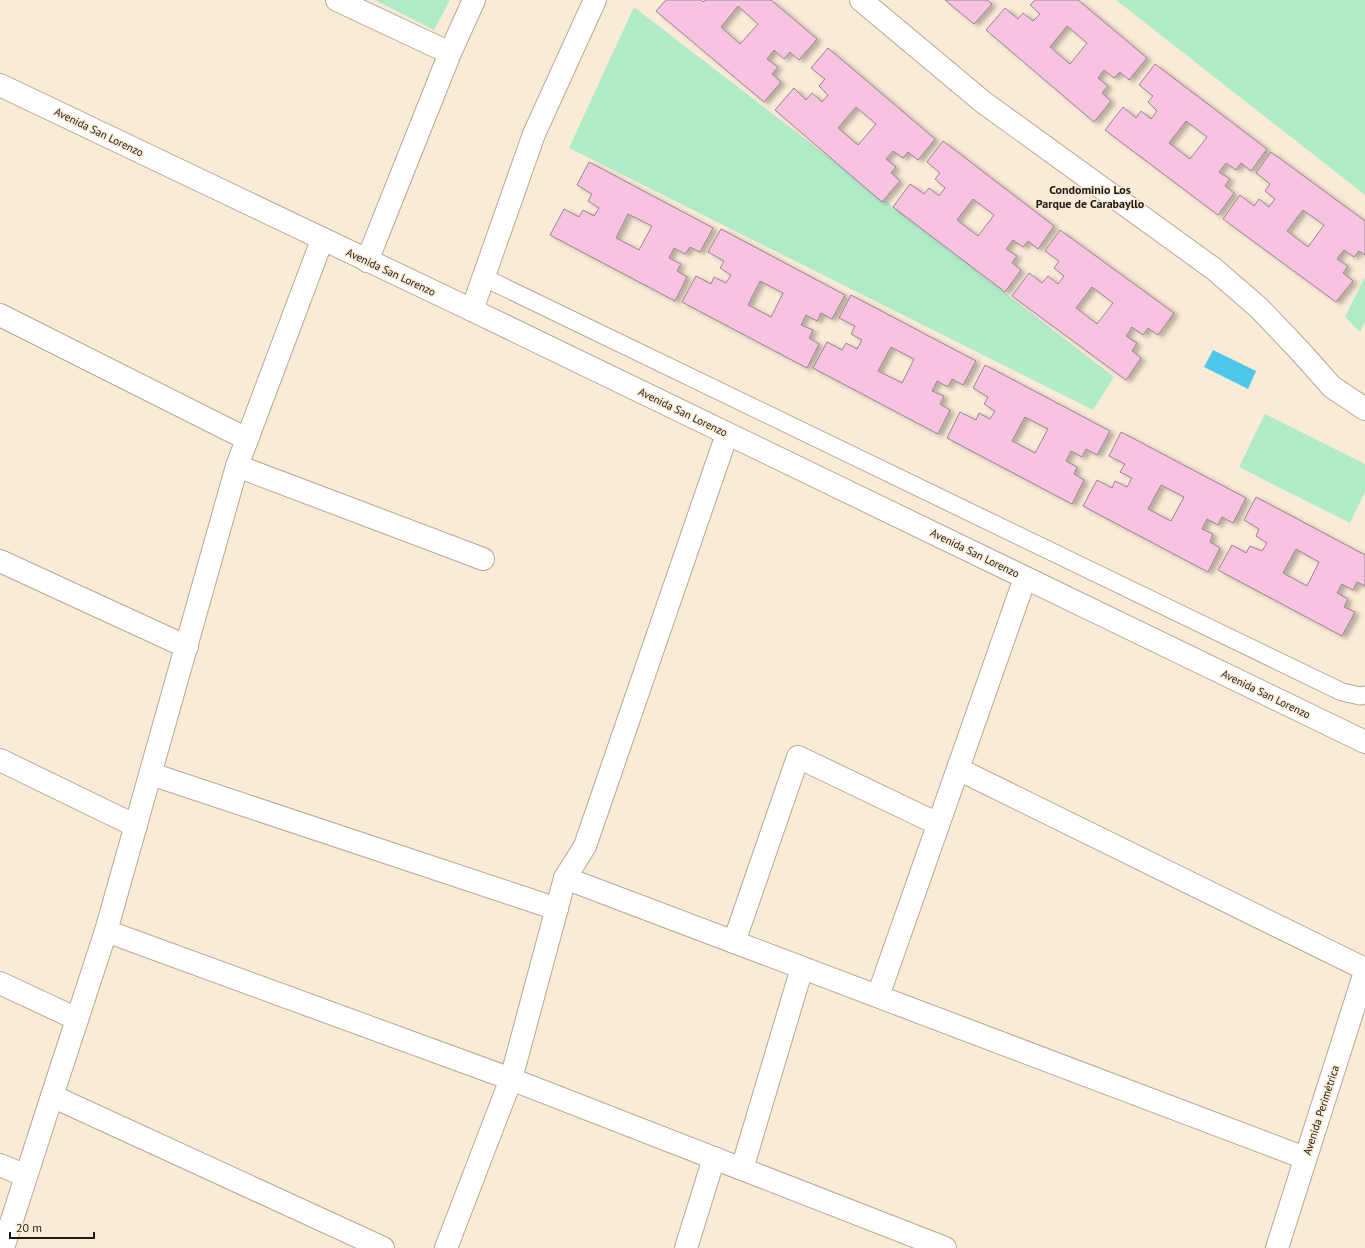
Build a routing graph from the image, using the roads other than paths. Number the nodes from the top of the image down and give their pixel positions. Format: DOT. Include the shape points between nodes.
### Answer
graph roads {
  1 [pos="337,0"];
  2 [pos="474,0"];
  3 [pos="594,0"];
  4 [pos="861,0"];
  5 [pos="450,53"];
  6 [pos="0,85"];
  7 [pos="322,240"];
  8 [pos="367,261"];
  9 [pos="483,277"];
  10 [pos="472,310"];
  11 [pos="0,315"];
  12 [pos="1365,409"];
  13 [pos="727,434"];
  14 [pos="247,439"];
  15 [pos="237,466"];
  16 [pos="483,559"];
  17 [pos="0,561"];
  18 [pos="1025,578"];
  19 [pos="187,647"];
  20 [pos="1365,695"];
  21 [pos="1365,742"];
  22 [pos="0,760"];
  23 [pos="958,770"];
  24 [pos="151,774"];
  25 [pos="938,824"];
  26 [pos="136,826"];
  27 [pos="565,878"];
  28 [pos="557,909"];
  29 [pos="106,931"];
  30 [pos="734,942"];
  31 [pos="802,968"];
  32 [pos="1365,971"];
  33 [pos="0,983"];
  34 [pos="878,996"];
  35 [pos="77,1019"];
  36 [pos="511,1079"];
  37 [pos="52,1096"];
  38 [pos="714,1158"];
  39 [pos="1305,1158"];
  40 [pos="0,1165"];
  41 [pos="742,1169"];
  42 [pos="26,1176"];
  43 [pos="4,1248"];
  44 [pos="383,1248"];
  45 [pos="446,1248"];
  46 [pos="686,1248"];
  47 [pos="945,1248"];
  48 [pos="1277,1248"];
  1 -- 5 [label="street"];
  2 -- 5 [label="street"];
  3 -- 9 [label="street" via="534,134"];
  4 -- 12 [label="street" via="983,102 1214,269 1259,308 1332,387"];
  5 -- 8 [label="street"];
  6 -- 7 [label="street, Avenida San Lorenzo"];
  7 -- 8 [label="street, Avenida San Lorenzo"];
  7 -- 14 [label="street"];
  8 -- 10 [label="street, Avenida San Lorenzo"];
  9 -- 10 [label="street"];
  9 -- 20 [label="lane" via="1342,692"];
  10 -- 13 [label="street, Avenida San Lorenzo"];
  11 -- 14 [label="street"];
  13 -- 18 [label="street, Avenida San Lorenzo"];
  13 -- 27 [label="street" via="585,846"];
  14 -- 15 [label="street"];
  15 -- 16 [label="street"];
  15 -- 19 [label="street"];
  17 -- 19 [label="street"];
  18 -- 21 [label="street, Avenida San Lorenzo"];
  18 -- 23 [label="street"];
  19 -- 24 [label="street"];
  22 -- 26 [label="street"];
  23 -- 25 [label="street"];
  23 -- 32 [label="street"];
  24 -- 26 [label="street"];
  24 -- 28 [label="street"];
  25 -- 30 [label="street" via="798,757"];
  25 -- 34 [label="street"];
  26 -- 29 [label="street"];
  27 -- 28 [label="street"];
  27 -- 30 [label="street"];
  28 -- 36 [label="street"];
  29 -- 35 [label="street"];
  29 -- 36 [label="street"];
  30 -- 31 [label="street"];
  31 -- 34 [label="street"];
  31 -- 41 [label="street"];
  32 -- 39 [label="street, Avenida Perimétrica"];
  33 -- 35 [label="street"];
  34 -- 39 [label="street"];
  35 -- 37 [label="street"];
  36 -- 38 [label="street"];
  36 -- 45 [label="street"];
  37 -- 42 [label="street"];
  37 -- 44 [label="street"];
  38 -- 41 [label="street"];
  38 -- 46 [label="street"];
  39 -- 48 [label="street, Avenida Perimétrica"];
  40 -- 42 [label="street"];
  41 -- 47 [label="street"];
  42 -- 43 [label="street"];
}
